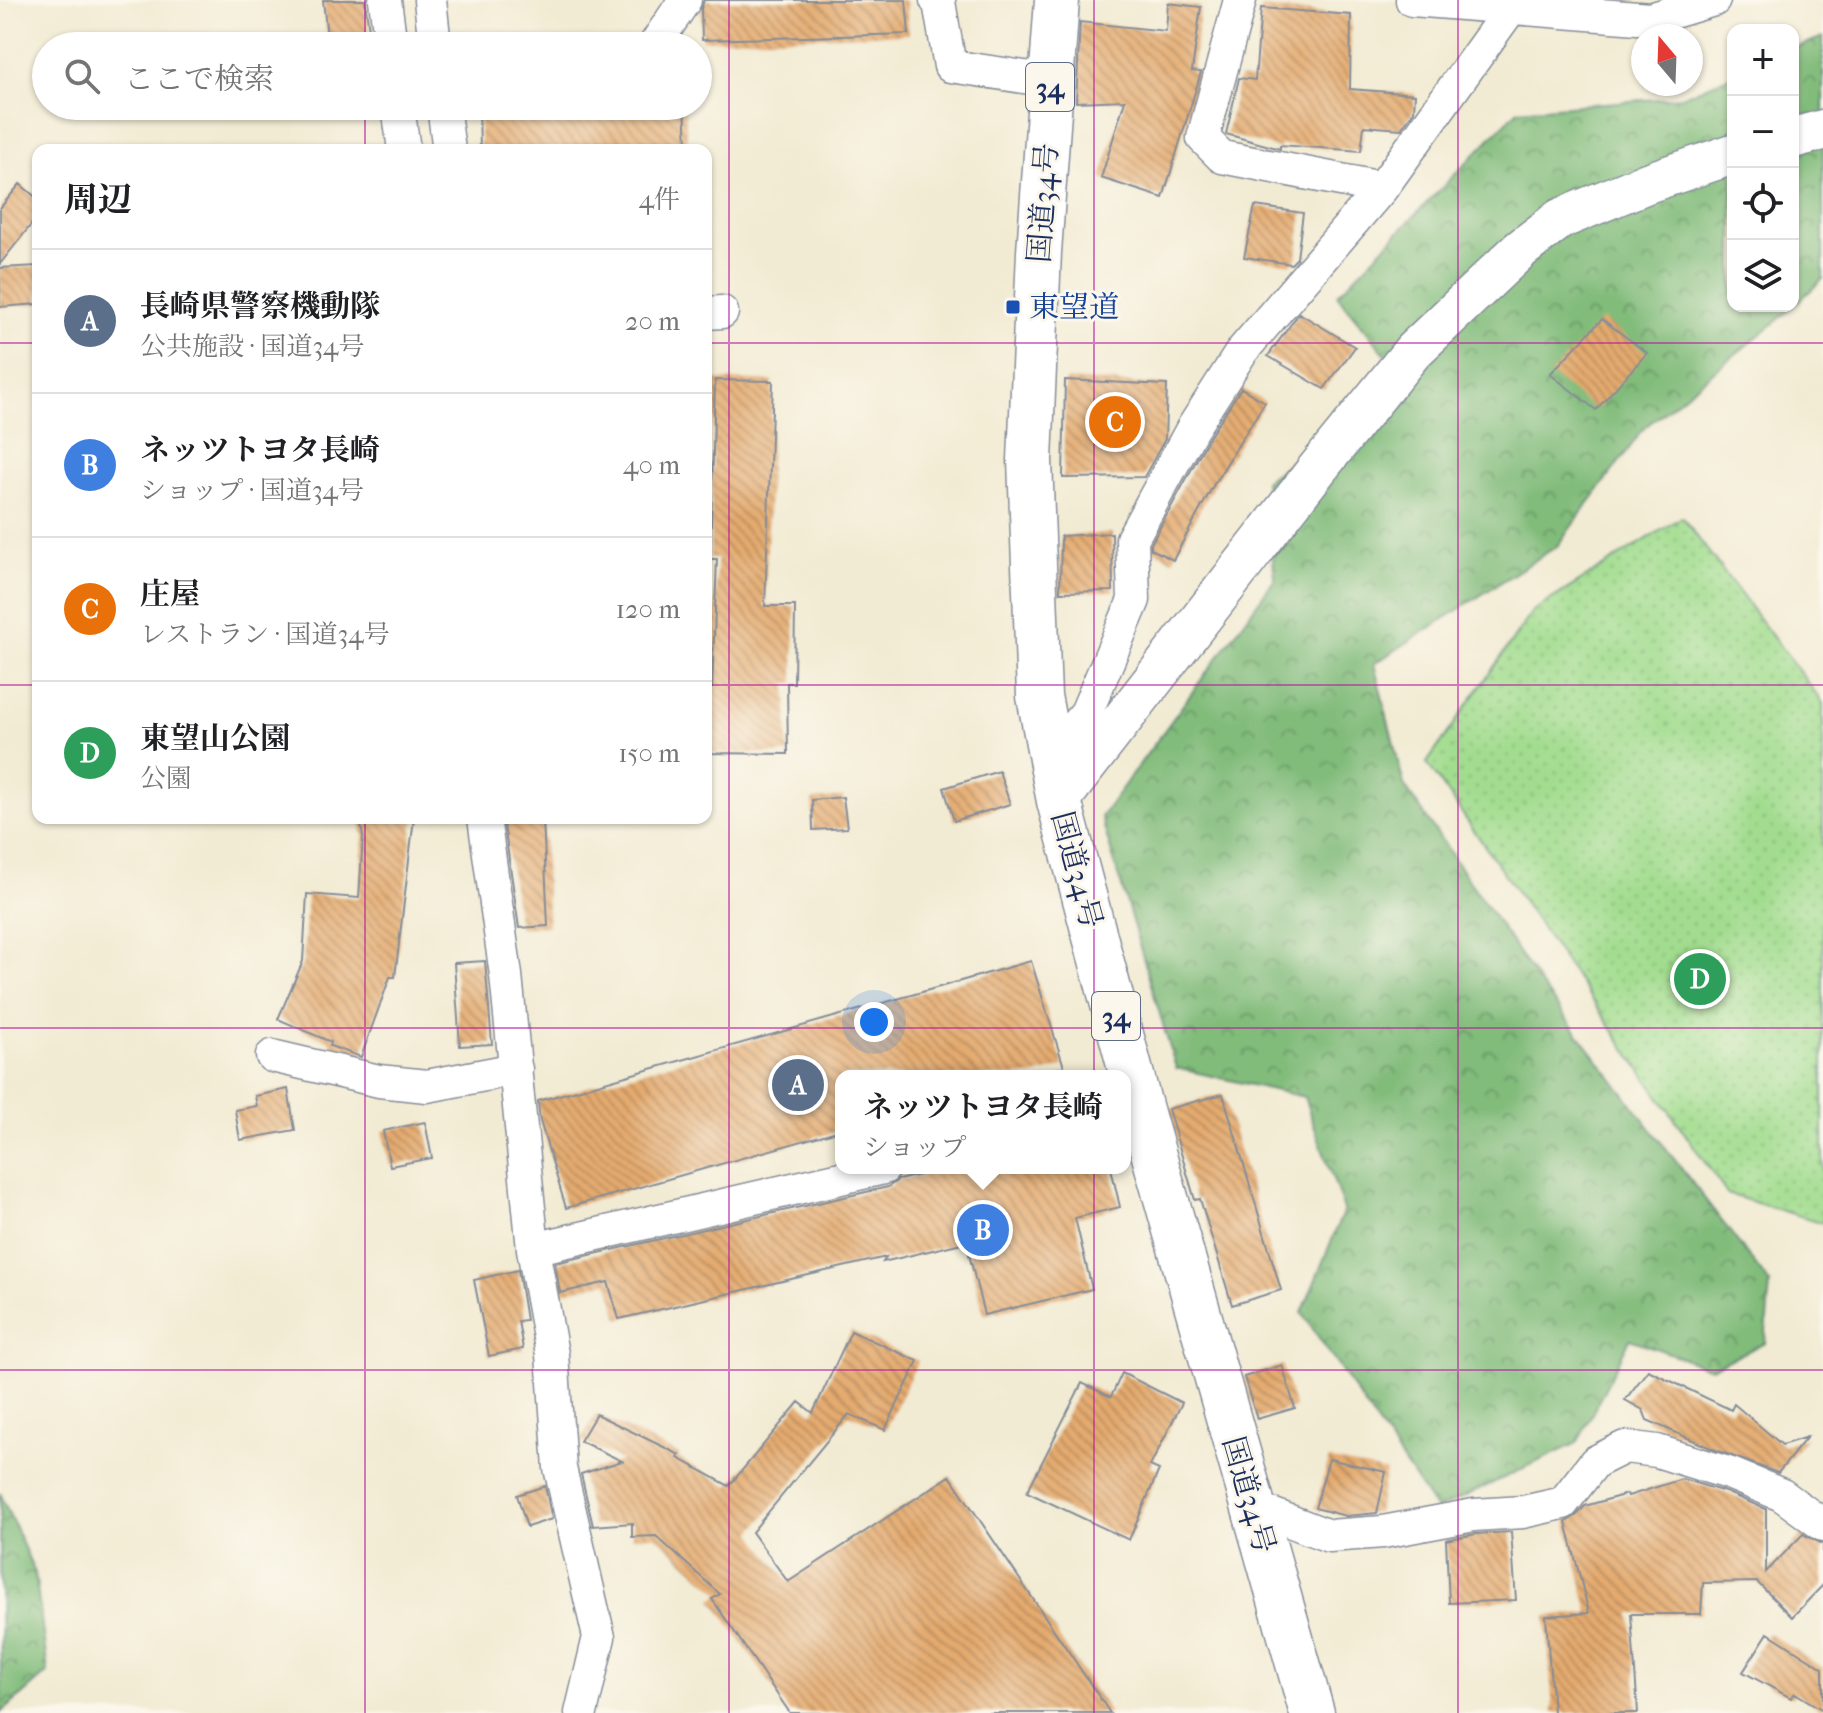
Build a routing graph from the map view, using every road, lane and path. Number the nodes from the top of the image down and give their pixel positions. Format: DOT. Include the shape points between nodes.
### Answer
graph roads {
  1 [pos="385,0"];
  2 [pos="430,0"];
  3 [pos="685,0"];
  4 [pos="936,0"];
  5 [pos="1057,0"];
  6 [pos="1240,0"];
  7 [pos="1412,0"];
  8 [pos="1714,0"];
  9 [pos="1511,8"];
  10 [pos="389,32"];
  11 [pos="433,32"];
  12 [pos="663,32"];
  13 [pos="1051,81"];
  14 [pos="400,120"];
  15 [pos="445,120"];
  16 [pos="1823,130"];
  17 [pos="1799,136"];
  18 [pos="403,144"];
  19 [pos="448,144"];
  20 [pos="1727,156"];
  21 [pos="1382,188"];
  22 [pos="1050,755"];
  23 [pos="1059,801"];
  24 [pos="485,824"];
  25 [pos="272,1056"];
  26 [pos="516,1069"];
  27 [pos="1123,1070"];
  28 [pos="1133,1112"];
  29 [pos="858,1174"];
  30 [pos="533,1249"];
  31 [pos="1253,1507"];
  32 [pos="1823,1525"];
  33 [pos="581,1713"];
  34 [pos="1312,1713"];
  1 -- 10 [label="street"];
  2 -- 11 [label="street"];
  3 -- 12 [label="street"];
  4 -- 13 [label="street" via="950,66"];
  5 -- 13 [label="highway, 国道34号 / 34"];
  6 -- 21 [label="street" via="1203,138 1222,157"];
  7 -- 9 [label="street"];
  8 -- 9 [label="street" via="1650,19"];
  9 -- 21 [label="street"];
  13 -- 22 [label="highway, 国道34号 / 34" via="1030,460 1039,696"];
  14 -- 18 [label="street"];
  15 -- 19 [label="street"];
  16 -- 17 [label="street"];
  20 -- 23 [label="street" via="1560,219 1413,351"];
  21 -- 22 [label="street" via="1242,351 1192,429 1132,539 1134,600 1086,713"];
  22 -- 23 [label="highway, 国道34号 / 34"];
  23 -- 27 [label="highway, 国道34号 / 34"];
  24 -- 26 [label="street"];
  25 -- 26 [label="street" via="379,1081 427,1086"];
  26 -- 30 [label="street"];
  28 -- 31 [label="highway, 国道34号 / 34"];
  29 -- 30 [label="street"];
  30 -- 33 [label="street" via="552,1354 560,1468 599,1637"];
  31 -- 32 [label="street" via="1329,1536 1523,1512 1563,1503 1595,1462 1625,1447 1657,1451 1731,1474 1782,1495"];
  31 -- 34 [label="highway, 国道34号 / 34"];
}
